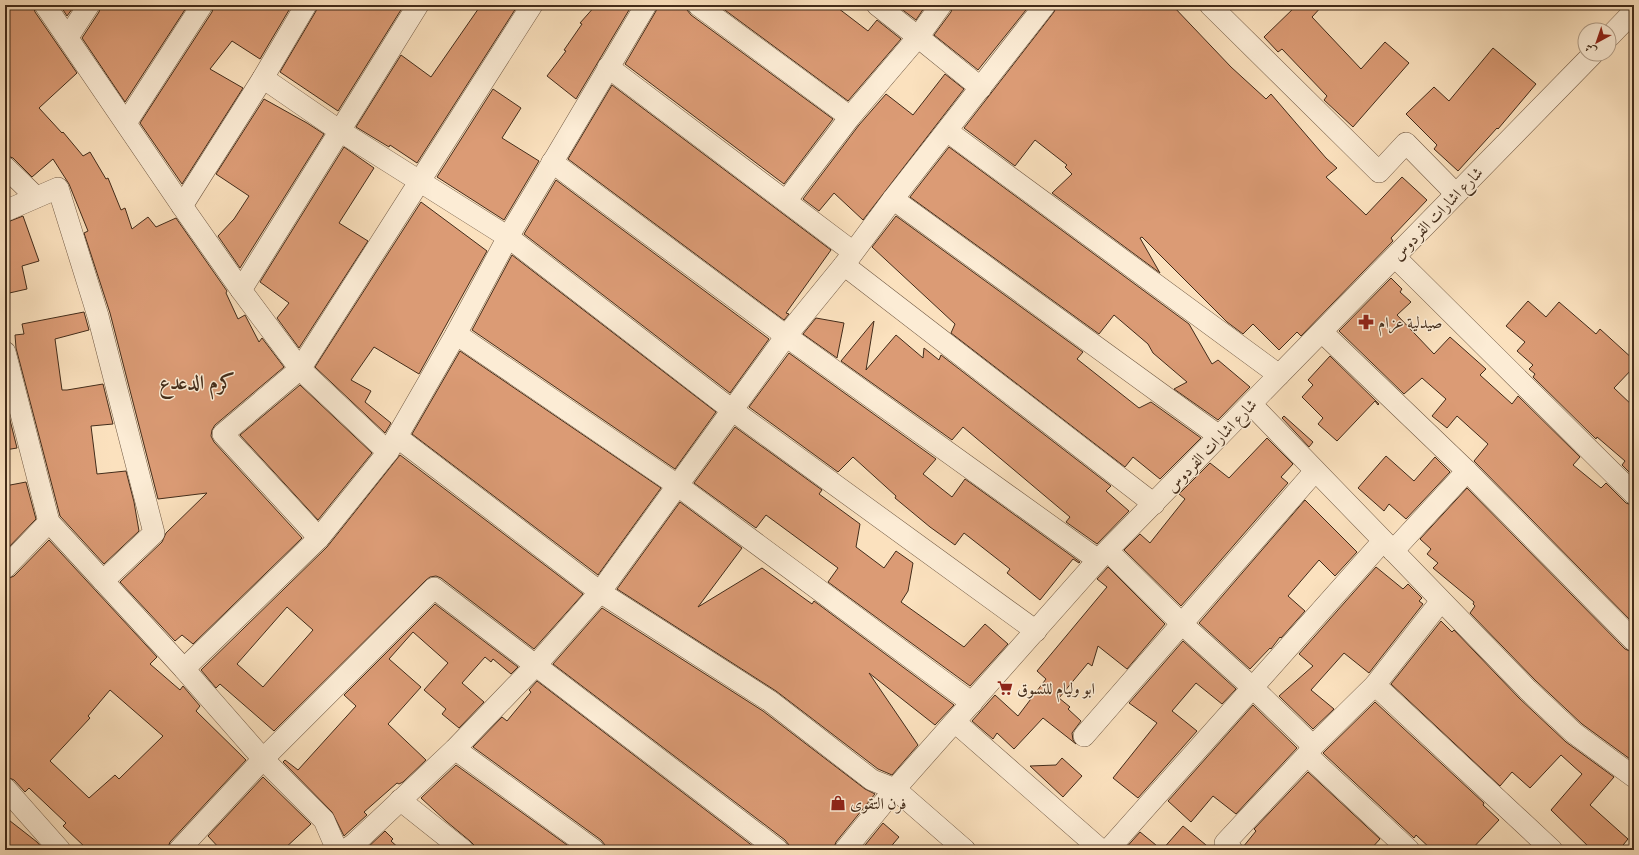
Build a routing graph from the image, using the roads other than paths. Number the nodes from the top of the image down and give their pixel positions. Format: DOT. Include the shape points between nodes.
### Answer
graph roads {
  1 [pos="45,5"];
  2 [pos="89,5"];
  3 [pos="202,5"];
  4 [pos="306,5"];
  5 [pos="418,5"];
  6 [pos="532,5"];
  7 [pos="646,5"];
  8 [pos="698,5"];
  9 [pos="877,5"];
  10 [pos="941,5"];
  11 [pos="1045,5"];
  12 [pos="1210,5"];
  13 [pos="1634,11"];
  14 [pos="1617,29"];
  15 [pos="918,36"];
  16 [pos="68,37"];
  17 [pos="1584,62"];
  18 [pos="608,67"];
  19 [pos="263,78"];
  20 [pos="981,88"];
  21 [pos="850,117"];
  22 [pos="126,123"];
  23 [pos="340,131"];
  24 [pos="947,131"];
  25 [pos="552,162"];
  26 [pos="5,167"];
  27 [pos="419,182"];
  28 [pos="1456,194"];
  29 [pos="36,198"];
  30 [pos="893,199"];
  31 [pos="786,201"];
  32 [pos="182,206"];
  33 [pos="5,211"];
  34 [pos="508,237"];
  35 [pos="1395,257"];
  36 [pos="848,259"];
  37 [pos="241,290"];
  38 [pos="1322,332"];
  39 [pos="456,334"];
  40 [pos="786,336"];
  41 [pos="5,352"];
  42 [pos="300,369"];
  43 [pos="1279,375"];
  44 [pos="1251,404"];
  45 [pos="732,410"];
  46 [pos="1219,436"];
  47 [pos="392,445"];
  48 [pos="1316,471"];
  49 [pos="1467,471"];
  50 [pos="678,486"];
  51 [pos="1634,494"];
  52 [pos="1154,504"];
  53 [pos="49,522"];
  54 [pos="318,538"];
  55 [pos="1388,546"];
  56 [pos="1103,555"];
  57 [pos="5,568"];
  58 [pos="104,581"];
  59 [pos="600,592"];
  60 [pos="1441,601"];
  61 [pos="1182,624"];
  62 [pos="1036,630"];
  63 [pos="1634,640"];
  64 [pos="536,665"];
  65 [pos="184,669"];
  66 [pos="1375,685"];
  67 [pos="1253,688"];
  68 [pos="972,703"];
  69 [pos="955,722"];
  70 [pos="1084,736"];
  71 [pos="455,749"];
  72 [pos="1310,751"];
  73 [pos="263,759"];
  74 [pos="1634,777"];
  75 [pos="5,788"];
  76 [pos="895,789"];
  77 [pos="400,800"];
  78 [pos="58,849"];
  79 [pos="179,850"];
  80 [pos="337,850"];
  81 [pos="345,850"];
  82 [pos="463,850"];
  83 [pos="594,850"];
  84 [pos="778,850"];
  85 [pos="845,850"];
  86 [pos="965,850"];
  87 [pos="1100,850"];
  88 [pos="1108,850"];
  89 [pos="1232,850"];
  90 [pos="1409,850"];
  91 [pos="1552,850"];
  1 -- 16 [label="street"];
  2 -- 16 [label="street"];
  3 -- 22 [label="street"];
  4 -- 19 [label="street"];
  5 -- 23 [label="street"];
  6 -- 27 [label="street"];
  7 -- 18 [label="street"];
  8 -- 21 [label="street"];
  9 -- 15 [label="street"];
  10 -- 15 [label="street"];
  11 -- 20 [label="street"];
  12 -- 28 [label="street" via="1379,172 1406,143"];
  13 -- 14 [label="street"];
  15 -- 20 [label="street"];
  15 -- 21 [label="street"];
  16 -- 22 [label="street"];
  17 -- 28 [label="street, شارع اشارات الفردوس"];
  18 -- 25 [label="street"];
  18 -- 31 [label="street"];
  19 -- 23 [label="street"];
  19 -- 32 [label="street"];
  20 -- 24 [label="street"];
  21 -- 31 [label="street"];
  22 -- 32 [label="street"];
  23 -- 27 [label="street"];
  23 -- 37 [label="street"];
  24 -- 30 [label="street"];
  24 -- 43 [label="street"];
  25 -- 34 [label="street"];
  25 -- 40 [label="street"];
  26 -- 29 [label="street"];
  27 -- 34 [label="street"];
  27 -- 42 [label="street"];
  28 -- 35 [label="street, شارع اشارات الفردوس"];
  29 -- 33 [label="street"];
  29 -- 58 [label="street" via="58,188 98,316 154,533"];
  30 -- 36 [label="street"];
  30 -- 46 [label="street"];
  31 -- 36 [label="street"];
  32 -- 37 [label="street"];
  34 -- 39 [label="street"];
  34 -- 45 [label="street"];
  35 -- 38 [label="street, شارع اشارات الفردوس"];
  35 -- 51 [label="street"];
  36 -- 40 [label="street"];
  36 -- 52 [label="street"];
  37 -- 42 [label="street"];
  38 -- 43 [label="street, شارع اشارات الفردوس"];
  38 -- 49 [label="street"];
  39 -- 47 [label="street"];
  39 -- 50 [label="street"];
  40 -- 45 [label="street"];
  40 -- 56 [label="street"];
  41 -- 53 [label="street"];
  42 -- 47 [label="street"];
  42 -- 54 [label="street" via="223,434"];
  43 -- 44 [label="street, شارع اشارات الفردوس"];
  44 -- 46 [label="street, شارع اشارات الفردوس"];
  44 -- 48 [label="street"];
  45 -- 50 [label="street"];
  45 -- 62 [label="street"];
  46 -- 52 [label="street, شارع اشارات الفردوس"];
  47 -- 54 [label="street"];
  47 -- 59 [label="street"];
  48 -- 55 [label="street"];
  48 -- 61 [label="street"];
  49 -- 55 [label="street"];
  49 -- 63 [label="street"];
  50 -- 59 [label="street"];
  50 -- 68 [label="street"];
  52 -- 56 [label="street, شارع اشارات الفردوس"];
  53 -- 57 [label="street"];
  53 -- 58 [label="street"];
  54 -- 65 [label="street"];
  55 -- 60 [label="street"];
  55 -- 67 [label="street"];
  56 -- 61 [label="street"];
  56 -- 62 [label="street, شارع اشارات الفردوس"];
  58 -- 65 [label="street"];
  59 -- 64 [label="street"];
  59 -- 76 [label="street" via="770,701 872,780"];
  60 -- 66 [label="street"];
  60 -- 74 [label="street" via="1574,733"];
  61 -- 67 [label="street"];
  61 -- 70 [label="street"];
  62 -- 68 [label="street, شارع اشارات الفردوس"];
  64 -- 71 [label="street"];
  64 -- 73 [label="street" via="434,588"];
  64 -- 84 [label="street"];
  65 -- 73 [label="street"];
  66 -- 72 [label="street"];
  66 -- 91 [label="street"];
  67 -- 72 [label="street"];
  67 -- 88 [label="street"];
  68 -- 69 [label="street, شارع اشارات الفردوس"];
  69 -- 76 [label="street, شارع اشارات الفردوس"];
  69 -- 87 [label="street"];
  71 -- 77 [label="street"];
  71 -- 83 [label="street"];
  72 -- 89 [label="street" via="1225,844"];
  72 -- 90 [label="street"];
  73 -- 79 [label="street"];
  73 -- 80 [label="street" via="324,820"];
  75 -- 78 [label="street"];
  76 -- 85 [label="street, شارع اشارات الفردوس"];
  76 -- 86 [label="street"];
  77 -- 81 [label="street"];
  77 -- 82 [label="street"];
}
